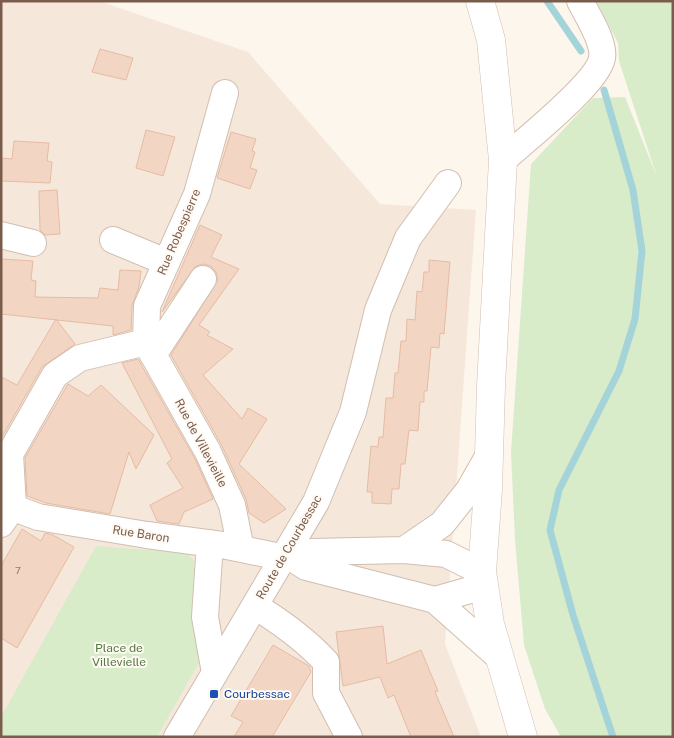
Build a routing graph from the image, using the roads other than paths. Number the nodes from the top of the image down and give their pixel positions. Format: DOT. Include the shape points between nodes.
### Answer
graph roads {
  1 [pos="480,1"];
  2 [pos="580,1"];
  3 [pos="226,93"];
  4 [pos="503,160"];
  5 [pos="448,183"];
  6 [pos="1,235"];
  7 [pos="113,240"];
  8 [pos="33,243"];
  9 [pos="166,262"];
  10 [pos="203,279"];
  11 [pos="149,348"];
  12 [pos="6,447"];
  13 [pos="489,455"];
  14 [pos="5,511"];
  15 [pos="210,543"];
  16 [pos="241,549"];
  17 [pos="404,550"];
  18 [pos="289,558"];
  19 [pos="483,579"];
  20 [pos="435,600"];
  21 [pos="255,606"];
  22 [pos="499,656"];
  23 [pos="215,674"];
  24 [pos="176,737"];
  25 [pos="349,737"];
  26 [pos="523,737"];
  1 -- 4 [label="street" via="490,40"];
  2 -- 4 [label="street" via="599,38 602,58 589,82"];
  3 -- 9 [label="street, Rue Robespierre" via="197,194"];
  4 -- 13 [label="street"];
  5 -- 18 [label="street, Route de Courbessac" via="408,238 378,310 353,412"];
  6 -- 8 [label="street"];
  7 -- 9 [label="street"];
  9 -- 11 [label="street, Rue Robespierre" via="147,306"];
  10 -- 11 [label="street"];
  11 -- 12 [label="street" via="80,358 55,375"];
  11 -- 16 [label="street, Rue de Villevieille" via="208,452 232,505"];
  12 -- 14 [label="street"];
  13 -- 17 [label="street" via="469,490 442,524"];
  13 -- 19 [label="street"];
  14 -- 15 [label="street, Rue Baron"];
  15 -- 16 [label="street, Rue Baron"];
  15 -- 23 [label="street" via="205,617"];
  16 -- 18 [label="street, Rue Baron"];
  17 -- 18 [label="street" via="312,552"];
  17 -- 19 [label="street" via="446,554"];
  18 -- 20 [label="street, Rue Baron" via="306,567"];
  18 -- 21 [label="street, Route de Courbessac"];
  19 -- 20 [label="street"];
  19 -- 22 [label="street"];
  20 -- 22 [label="street"];
  21 -- 23 [label="street, Route de Courbessac"];
  21 -- 25 [label="street" via="312,646 326,662 326,693"];
  22 -- 26 [label="street"];
  23 -- 24 [label="street, Route de Courbessac"];
}
